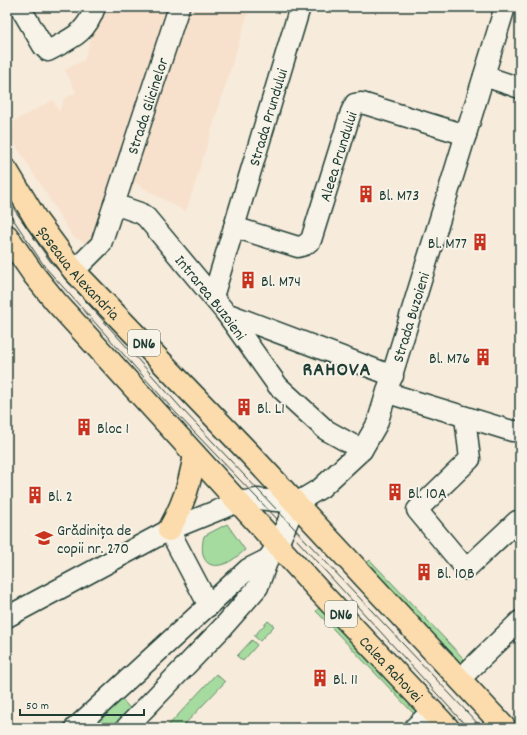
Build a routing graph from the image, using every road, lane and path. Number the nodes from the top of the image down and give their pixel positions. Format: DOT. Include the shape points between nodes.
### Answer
graph roads {
  1 [pos="20,7"];
  2 [pos="95,7"];
  3 [pos="178,7"];
  4 [pos="300,7"];
  5 [pos="505,7"];
  6 [pos="484,76"];
  7 [pos="520,88"];
  8 [pos="466,135"];
  9 [pos="7,170"];
  10 [pos="114,204"];
  11 [pos="234,227"];
  12 [pos="7,236"];
  13 [pos="74,271"];
  14 [pos="213,297"];
  15 [pos="226,313"];
  16 [pos="391,385"];
  17 [pos="466,417"];
  18 [pos="520,431"];
  19 [pos="362,450"];
  20 [pos="195,455"];
  21 [pos="238,502"];
  22 [pos="296,503"];
  23 [pos="520,525"];
  24 [pos="169,530"];
  25 [pos="273,552"];
  26 [pos="209,606"];
  27 [pos="7,617"];
  28 [pos="520,621"];
  29 [pos="460,679"];
  30 [pos="118,689"];
  31 [pos="432,711"];
  32 [pos="140,713"];
  33 [pos="75,728"];
  34 [pos="126,728"];
  35 [pos="414,728"];
  36 [pos="448,728"];
  37 [pos="505,728"];
  1 -- 2 [label="street" via="48,51 80,33 88,24"];
  3 -- 10 [label="street, Strada Glicinelor"];
  4 -- 11 [label="street, Strada Prundului"];
  5 -- 6 [label="street, Strada Buzoieni"];
  6 -- 7 [label="street"];
  6 -- 8 [label="street, Strada Buzoieni"];
  8 -- 11 [label="street, Aleea Prundului" via="362,102 355,104 311,240 298,247"];
  8 -- 16 [label="street, Strada Buzoieni"];
  9 -- 13 [label="main road, Șoseaua Alexandria / DN6" via="37,221"];
  10 -- 13 [label="street" via="101,244"];
  10 -- 14 [label="street, Intrarea Buzoieni" via="146,217"];
  11 -- 14 [label="street, Strada Prundului"];
  12 -- 20 [label="main road, DN6" via="34,276 56,302"];
  13 -- 22 [label="main road, Șoseaua Alexandria / DN6"];
  14 -- 15 [label="street, Intrarea Buzoieni"];
  15 -- 16 [label="street"];
  15 -- 19 [label="street, Intrarea Buzoieni" via="278,386 326,430"];
  16 -- 17 [label="street"];
  16 -- 19 [label="street, Strada Buzoieni" via="378,424"];
  17 -- 18 [label="street" via="512,431"];
  17 -- 23 [label="street" via="470,459 417,510 466,569 517,521"];
  19 -- 22 [label="street, Strada Buzoieni" via="321,488"];
  20 -- 21 [label="main road, DN6"];
  20 -- 24 [label="main road" via="182,507"];
  21 -- 22 [label="street" via="258,499"];
  21 -- 24 [label="street"];
  21 -- 25 [label="main road, Calea Rahovei / DN6"];
  22 -- 25 [label="street"];
  22 -- 29 [label="main road, DN6"];
  24 -- 26 [label="street"];
  24 -- 27 [label="street"];
  25 -- 26 [label="street" via="248,569"];
  25 -- 31 [label="main road, Calea Rahovei / DN6" via="322,594"];
  25 -- 32 [label="street" via="258,587"];
  26 -- 30 [label="street"];
  28 -- 29 [label="street"];
  29 -- 37 [label="main road, DN6"];
  30 -- 32 [label="street"];
  30 -- 33 [label="street"];
  31 -- 35 [label="street"];
  31 -- 36 [label="main road, Calea Rahovei / DN6"];
  32 -- 34 [label="street"];
}
